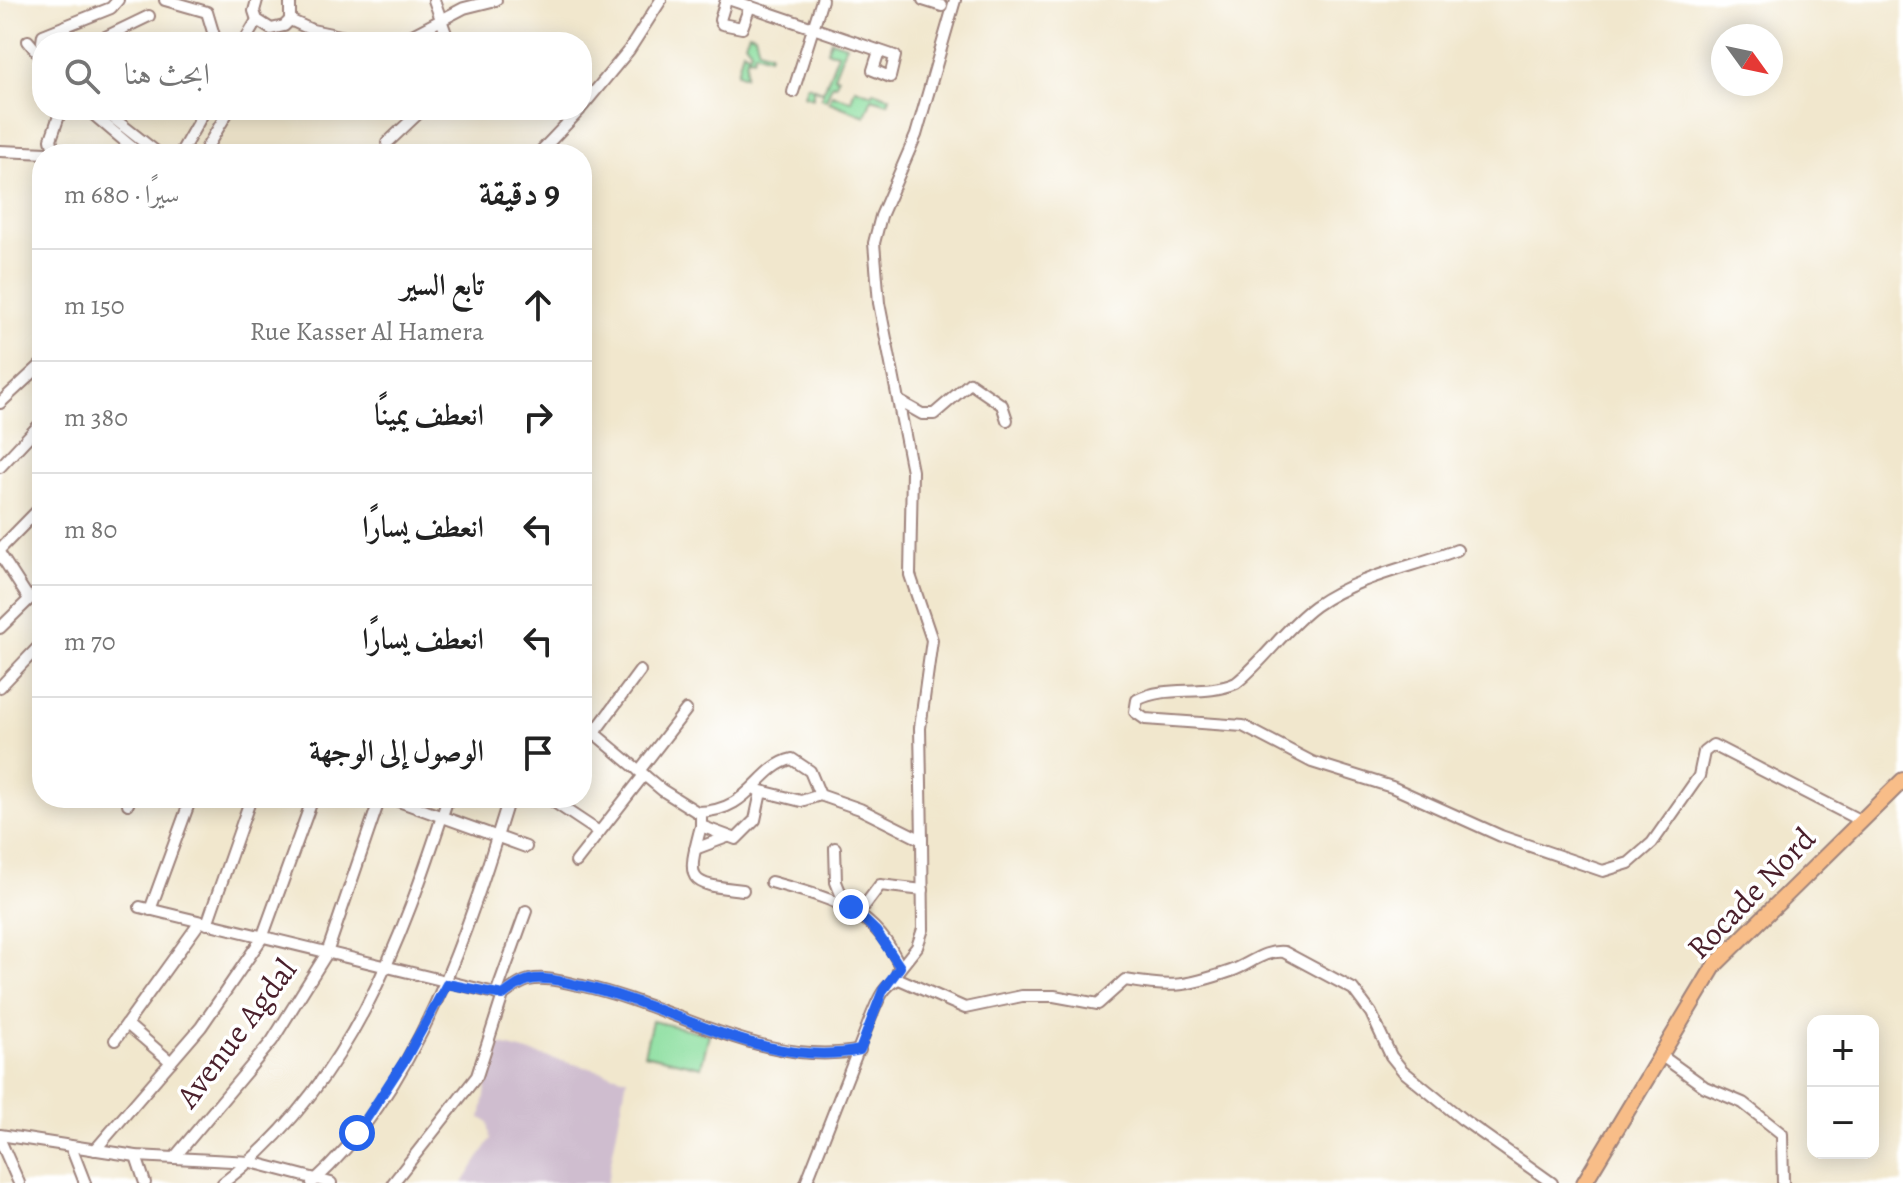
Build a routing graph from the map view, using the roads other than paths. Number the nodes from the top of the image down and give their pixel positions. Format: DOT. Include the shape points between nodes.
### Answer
graph roads {
  1 [pos="118,0"];
  2 [pos="165,0"];
  3 [pos="256,0"];
  4 [pos="290,0"];
  5 [pos="434,0"];
  6 [pos="496,0"];
  7 [pos="661,0"];
  8 [pos="729,0"];
  9 [pos="822,0"];
  10 [pos="923,0"];
  11 [pos="955,0"];
  12 [pos="463,4"];
  13 [pos="750,6"];
  14 [pos="942,6"];
  15 [pos="149,16"];
  16 [pos="257,20"];
  17 [pos="290,20"];
  18 [pos="442,20"];
  19 [pos="813,27"];
  20 [pos="276,29"];
  21 [pos="51,32"];
  22 [pos="116,32"];
  23 [pos="213,32"];
  24 [pos="250,32"];
  25 [pos="274,32"];
  26 [pos="322,32"];
  27 [pos="419,32"];
  28 [pos="446,32"];
  29 [pos="28,41"];
  30 [pos="32,46"];
  31 [pos="879,51"];
  32 [pos="793,92"];
  33 [pos="592,95"];
  34 [pos="58,120"];
  35 [pos="100,120"];
  36 [pos="116,120"];
  37 [pos="199,120"];
  38 [pos="223,120"];
  39 [pos="411,120"];
  40 [pos="570,120"];
  41 [pos="387,143"];
  42 [pos="52,144"];
  43 [pos="128,144"];
  44 [pos="146,144"];
  45 [pos="186,144"];
  46 [pos="209,144"];
  47 [pos="548,144"];
  48 [pos="0,151"];
  49 [pos="32,151"];
  50 [pos="32,373"];
  51 [pos="899,401"];
  52 [pos="0,403"];
  53 [pos="1007,420"];
  54 [pos="32,432"];
  55 [pos="0,467"];
  56 [pos="32,520"];
  57 [pos="1457,550"];
  58 [pos="0,552"];
  59 [pos="32,596"];
  60 [pos="29,599"];
  61 [pos="0,628"];
  62 [pos="32,653"];
  63 [pos="640,671"];
  64 [pos="0,687"];
  65 [pos="686,710"];
  66 [pos="594,733"];
  67 [pos="642,773"];
  68 [pos="1903,780"];
  69 [pos="758,791"];
  70 [pos="820,795"];
  71 [pos="187,808"];
  72 [pos="247,808"];
  73 [pos="309,808"];
  74 [pos="377,808"];
  75 [pos="417,808"];
  76 [pos="445,808"];
  77 [pos="506,808"];
  78 [pos="563,808"];
  79 [pos="701,812"];
  80 [pos="442,817"];
  81 [pos="1861,821"];
  82 [pos="701,826"];
  83 [pos="599,832"];
  84 [pos="498,837"];
  85 [pos="727,837"];
  86 [pos="922,840"];
  87 [pos="526,847"];
  88 [pos="835,848"];
  89 [pos="695,849"];
  90 [pos="576,862"];
  91 [pos="771,882"];
  92 [pos="743,890"];
  93 [pos="923,890"];
  94 [pos="845,904"];
  95 [pos="526,911"];
  96 [pos="859,913"];
  97 [pos="203,923"];
  98 [pos="262,938"];
  99 [pos="327,953"];
  100 [pos="900,967"];
  101 [pos="388,968"];
  102 [pos="890,983"];
  103 [pos="447,984"];
  104 [pos="499,994"];
  105 [pos="128,1025"];
  106 [pos="115,1040"];
  107 [pos="860,1050"];
  108 [pos="1659,1054"];
  109 [pos="171,1062"];
  110 [pos="0,1138"];
  111 [pos="71,1147"];
  112 [pos="95,1150"];
  113 [pos="136,1156"];
  114 [pos="174,1158"];
  115 [pos="251,1162"];
  116 [pos="315,1181"];
  117 [pos="19,1183"];
  118 [pos="85,1183"];
  119 [pos="145,1183"];
  120 [pos="223,1183"];
  121 [pos="331,1183"];
  122 [pos="393,1183"];
  123 [pos="806,1183"];
  124 [pos="1552,1183"];
  125 [pos="1584,1183"];
  126 [pos="1783,1183"];
  1 -- 21 [label="street" via="111,8"];
  2 -- 23 [label="street" via="207,12"];
  3 -- 16 [label="street"];
  4 -- 17 [label="street"];
  5 -- 18 [label="street"];
  6 -- 12 [label="street"];
  7 -- 33 [label="street"];
  8 -- 13 [label="street"];
  8 -- 13 [label="street" via="722,24 742,28"];
  9 -- 19 [label="street"];
  10 -- 14 [label="street"];
  11 -- 51 [label="street" via="916,135 875,234 879,303"];
  12 -- 18 [label="street"];
  13 -- 19 [label="street"];
  15 -- 22 [label="street"];
  16 -- 20 [label="street"];
  16 -- 24 [label="street"];
  17 -- 20 [label="street"];
  17 -- 26 [label="street"];
  18 -- 27 [label="street"];
  18 -- 28 [label="street"];
  19 -- 31 [label="street"];
  19 -- 32 [label="street"];
  20 -- 25 [label="street"];
  29 -- 30 [label="street"];
  34 -- 42 [label="street"];
  35 -- 43 [label="street"];
  36 -- 44 [label="street"];
  37 -- 45 [label="street"];
  38 -- 46 [label="street"];
  39 -- 41 [label="street"];
  40 -- 47 [label="street"];
  48 -- 49 [label="street"];
  50 -- 52 [label="street"];
  51 -- 53 [label="street" via="922,414 934,414 970,383 1002,405"];
  51 -- 86 [label="street" via="912,471 910,575 932,640 920,719"];
  54 -- 55 [label="street"];
  56 -- 58 [label="street"];
  57 -- 81 [label="street" via="1407,570 1357,581 1325,600 1236,683 1221,689 1156,693 1137,700 1135,712 1145,719 1243,726 1312,762 1392,787 1524,845 1603,871 1629,863 1652,843 1686,797 1703,769 1704,752 1713,745"];
  58 -- 60 [label="street"];
  59 -- 60 [label="street"];
  60 -- 61 [label="street"];
  62 -- 64 [label="street"];
  63 -- 66 [label="street"];
  65 -- 67 [label="street"];
  66 -- 67 [label="street"];
  67 -- 79 [label="street" via="680,803"];
  67 -- 83 [label="street"];
  68 -- 81 [label="highway, Rocade Nord"];
  69 -- 70 [label="street" via="801,801"];
  69 -- 70 [label="street" via="775,767 792,759 810,771"];
  69 -- 79 [label="street"];
  69 -- 85 [label="street" via="757,816 736,839"];
  70 -- 86 [label="street"];
  71 -- 97 [label="street" via="145,909"];
  72 -- 97 [label="street"];
  73 -- 98 [label="street"];
  74 -- 99 [label="street, Avenue Agdal"];
  75 -- 80 [label="street"];
  76 -- 80 [label="street"];
  77 -- 84 [label="street"];
  78 -- 83 [label="street"];
  79 -- 82 [label="street"];
  80 -- 84 [label="street"];
  80 -- 101 [label="street"];
  81 -- 108 [label="highway, Rocade Nord" via="1715,965"];
  82 -- 85 [label="street"];
  82 -- 89 [label="street"];
  83 -- 90 [label="street"];
  84 -- 87 [label="street"];
  84 -- 103 [label="street"];
  85 -- 89 [label="street"];
  86 -- 93 [label="street"];
  88 -- 94 [label="street" via="836,882"];
  89 -- 92 [label="street" via="698,883"];
  91 -- 94 [label="street"];
  93 -- 96 [label="street" via="880,885"];
  93 -- 100 [label="street" via="921,939"];
  94 -- 96 [label="street"];
  95 -- 104 [label="street"];
  96 -- 100 [label="street"];
  97 -- 98 [label="street"];
  97 -- 105 [label="street"];
  98 -- 99 [label="street"];
  98 -- 109 [label="street"];
  99 -- 101 [label="street"];
  99 -- 114 [label="street, Avenue Agdal" via="272,1041"];
  100 -- 102 [label="street"];
  101 -- 103 [label="street"];
  101 -- 115 [label="street" via="317,1086"];
  102 -- 107 [label="street"];
  102 -- 124 [label="street" via="899,979 970,1008 1022,996 1098,1004 1125,980 1180,986 1233,970 1266,953 1284,952 1353,989 1403,1071"];
  103 -- 104 [label="street"];
  103 -- 116 [label="street" via="379,1102"];
  104 -- 107 [label="street" via="525,981 545,979 620,994 770,1046 829,1054"];
  104 -- 122 [label="street" via="477,1076"];
  105 -- 106 [label="street"];
  105 -- 109 [label="street"];
  107 -- 123 [label="street"];
  108 -- 125 [label="highway, Rocade Nord"];
  108 -- 126 [label="street" via="1705,1087 1743,1103 1782,1134"];
  109 -- 112 [label="street"];
  110 -- 111 [label="street"];
  110 -- 117 [label="street"];
  111 -- 112 [label="street"];
  111 -- 118 [label="street"];
  112 -- 113 [label="street"];
  113 -- 114 [label="street"];
  113 -- 119 [label="street"];
  114 -- 115 [label="street"];
  115 -- 116 [label="street"];
  115 -- 120 [label="street"];
  116 -- 121 [label="street"];
}
